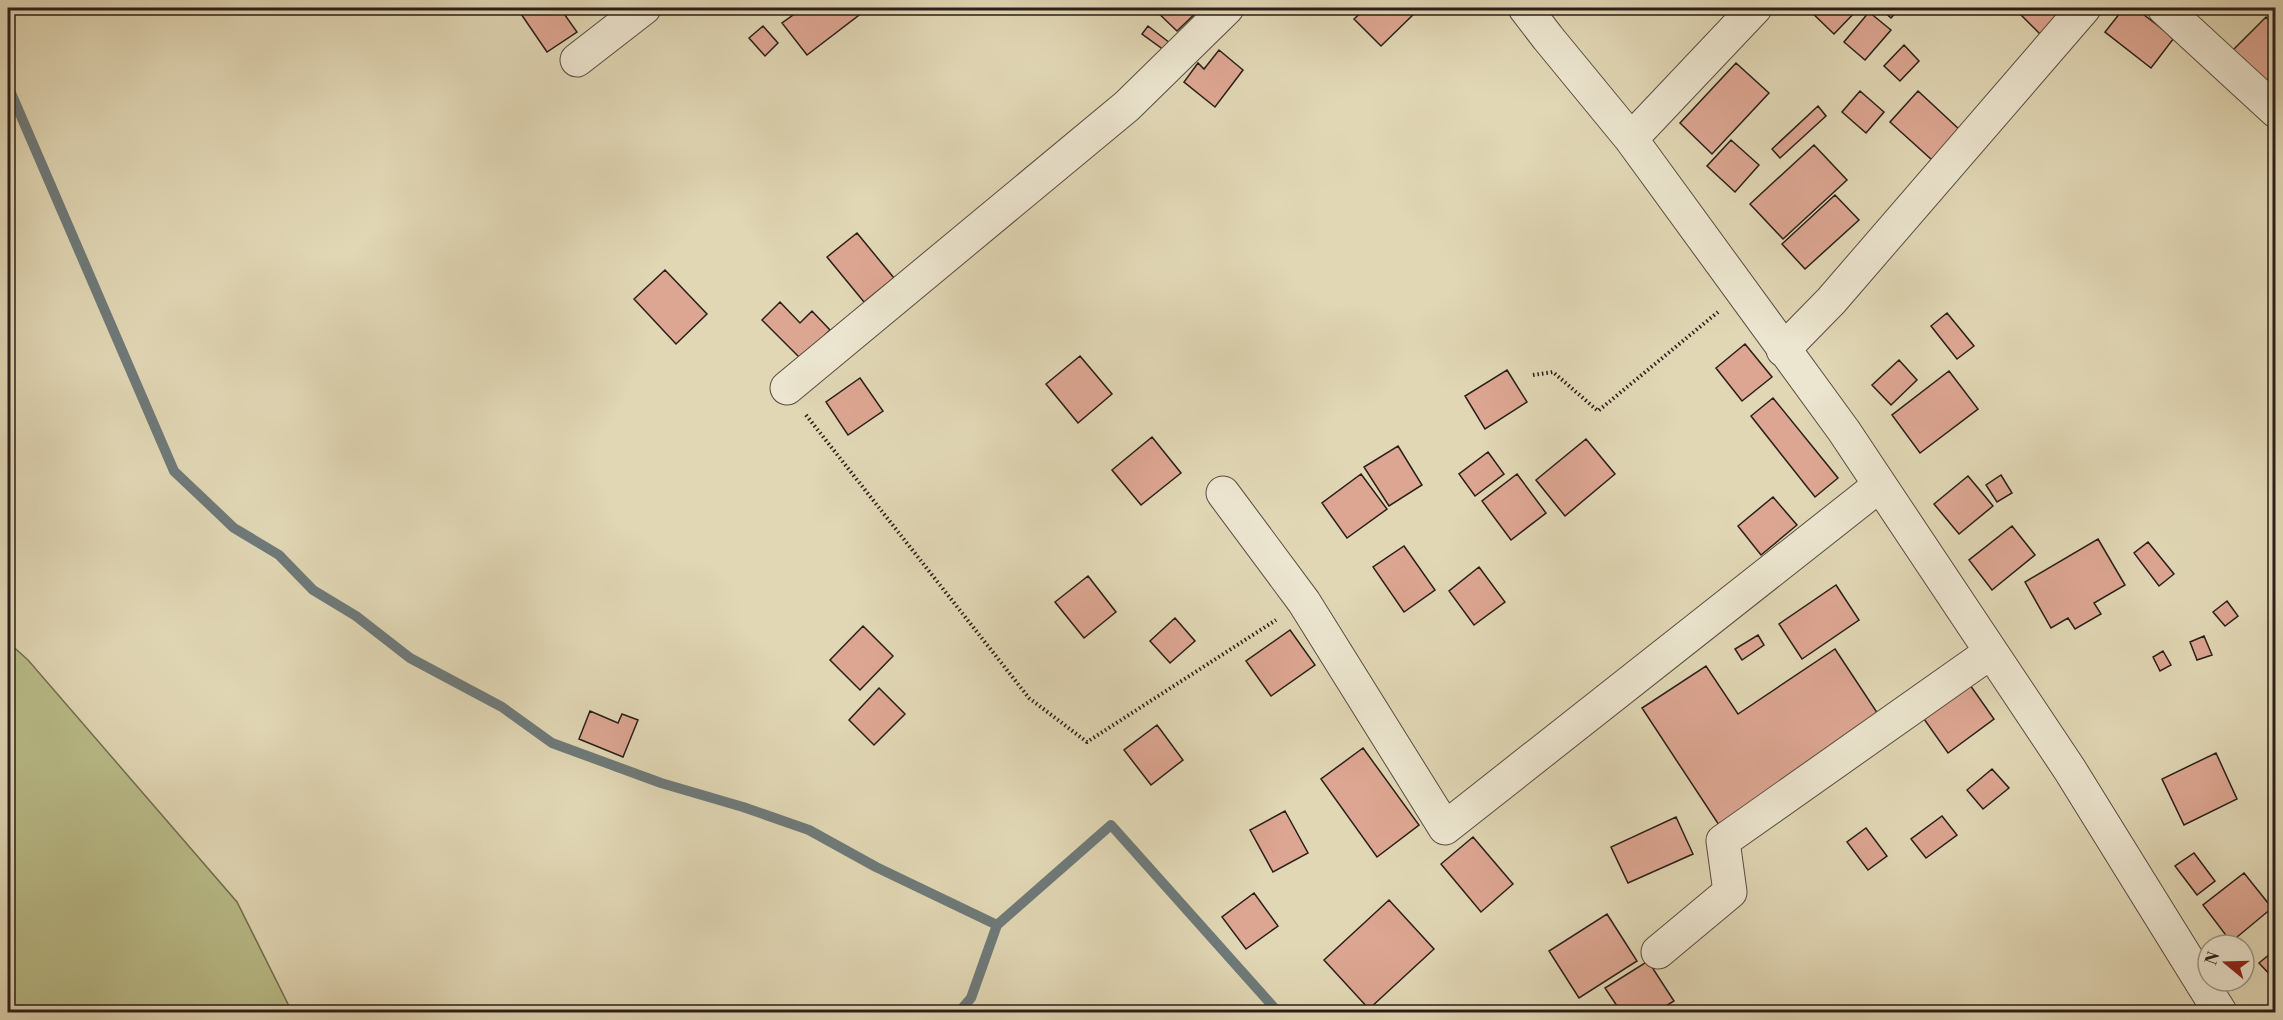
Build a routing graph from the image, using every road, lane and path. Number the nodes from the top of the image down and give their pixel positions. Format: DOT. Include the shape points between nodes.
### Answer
graph roads {
  1 [pos="644,8"];
  2 [pos="1227,8"];
  3 [pos="1526,8"];
  4 [pos="1755,8"];
  5 [pos="2084,8"];
  6 [pos="2164,8"];
  7 [pos="577,60"];
  8 [pos="2276,111"];
  9 [pos="1631,139"];
  10 [pos="1742,293"];
  11 [pos="1783,350"];
  12 [pos="1533,375"];
  13 [pos="787,388"];
  14 [pos="1880,485"];
  15 [pos="1223,493"];
  16 [pos="1304,602"];
  17 [pos="1991,652"];
  18 [pos="1658,952"];
  19 [pos="2220,1012"];
  1 -- 7 [label="street"];
  2 -- 13 [label="street" via="1127,106"];
  3 -- 9 [label="street"];
  4 -- 9 [label="street"];
  5 -- 11 [label="street" via="1831,301"];
  6 -- 8 [label="street"];
  9 -- 10 [label="street"];
  10 -- 11 [label="street"];
  10 -- 12 [label="path" via="1598,411 1553,372"];
  11 -- 14 [label="street"];
  13 -- 16 [label="path" via="1029,698 1087,742"];
  14 -- 16 [label="street" via="1444,828"];
  14 -- 17 [label="street"];
  15 -- 16 [label="street"];
  17 -- 18 [label="street" via="1723,841 1730,892"];
  17 -- 19 [label="street" via="2070,770"];
}
